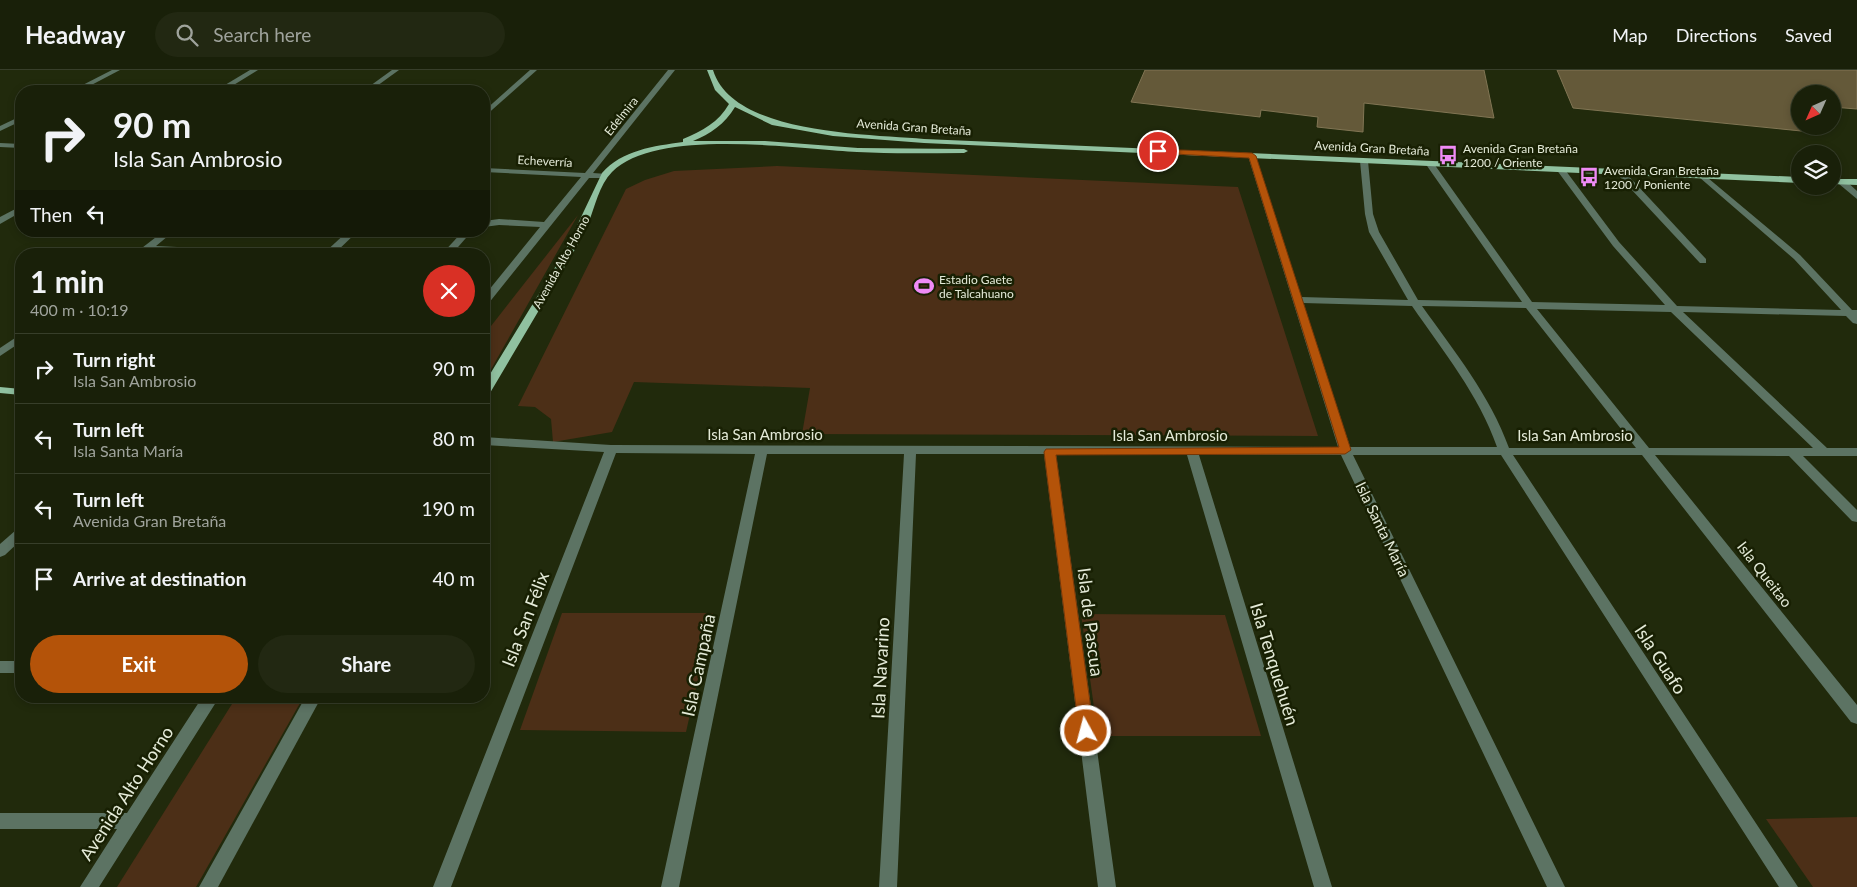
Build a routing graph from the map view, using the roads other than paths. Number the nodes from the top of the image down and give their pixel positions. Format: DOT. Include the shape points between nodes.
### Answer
graph roads {
  1 [pos="117,70"];
  2 [pos="255,70"];
  3 [pos="396,70"];
  4 [pos="534,70"];
  5 [pos="672,70"];
  6 [pos="710,70"];
  7 [pos="87,85"];
  8 [pos="230,85"];
  9 [pos="375,85"];
  10 [pos="733,104"];
  11 [pos="490,110"];
  12 [pos="765,120"];
  13 [pos="15,121"];
  14 [pos="0,129"];
  15 [pos="924,141"];
  16 [pos="679,143"];
  17 [pos="0,145"];
  18 [pos="15,146"];
  19 [pos="853,146"];
  20 [pos="1064,147"];
  21 [pos="819,148"];
  22 [pos="901,151"];
  23 [pos="1252,156"];
  24 [pos="1364,160"];
  25 [pos="1429,163"];
  26 [pos="1560,169"];
  27 [pos="490,170"];
  28 [pos="1620,172"];
  29 [pos="587,175"];
  30 [pos="1702,175"];
  31 [pos="604,176"];
  32 [pos="1791,180"];
  33 [pos="1841,181"];
  34 [pos="1857,182"];
  35 [pos="1841,184"];
  36 [pos="1857,196"];
  37 [pos="15,212"];
  38 [pos="0,221"];
  39 [pos="490,223"];
  40 [pos="547,225"];
  41 [pos="162,237"];
  42 [pos="347,237"];
  43 [pos="462,237"];
  44 [pos="146,248"];
  45 [pos="335,248"];
  46 [pos="452,248"];
  47 [pos="1703,261"];
  48 [pos="490,295"];
  49 [pos="1298,300"];
  50 [pos="1414,302"];
  51 [pos="1528,304"];
  52 [pos="1672,307"];
  53 [pos="1852,312"];
  54 [pos="1857,322"];
  55 [pos="15,342"];
  56 [pos="0,353"];
  57 [pos="490,383"];
  58 [pos="0,390"];
  59 [pos="15,391"];
  60 [pos="490,441"];
  61 [pos="611,449"];
  62 [pos="762,450"];
  63 [pos="1345,450"];
  64 [pos="910,451"];
  65 [pos="1192,451"];
  66 [pos="1504,451"];
  67 [pos="1647,451"];
  68 [pos="1050,452"];
  69 [pos="1792,452"];
  70 [pos="1824,452"];
  71 [pos="1857,452"];
  72 [pos="1857,518"];
  73 [pos="15,538"];
  74 [pos="15,549"];
  75 [pos="2,550"];
  76 [pos="0,667"];
  77 [pos="15,667"];
  78 [pos="207,703"];
  79 [pos="310,703"];
  80 [pos="1857,716"];
  81 [pos="0,821"];
  82 [pos="131,821"];
  83 [pos="89,887"];
  84 [pos="208,887"];
  85 [pos="442,887"];
  86 [pos="670,887"];
  87 [pos="888,887"];
  88 [pos="1107,887"];
  89 [pos="1323,887"];
  90 [pos="1556,887"];
  91 [pos="1789,887"];
  1 -- 7 [label="street"];
  2 -- 8 [label="street"];
  3 -- 9 [label="street"];
  4 -- 11 [label="street"];
  5 -- 29 [label="street, Edelmira"];
  6 -- 10 [label="main road" via="717,89"];
  10 -- 12 [label="main road, Avenida Gran Bretaña"];
  10 -- 16 [label="main road" via="715,126"];
  12 -- 15 [label="main road, Avenida Gran Bretaña" via="833,134"];
  12 -- 19 [label="main road, Avenida Gran Bretaña" via="807,136"];
  13 -- 14 [label="street"];
  15 -- 19 [label="main road"];
  15 -- 20 [label="main road, Avenida Gran Bretaña"];
  16 -- 21 [label="main road, Avenida Gran Bretaña"];
  16 -- 31 [label="main road, Avenida Alto Horno" via="632,155 616,163"];
  17 -- 18 [label="street"];
  19 -- 21 [label="main road, Avenida Gran Bretaña"];
  19 -- 22 [label="main road, Avenida Gran Bretaña"];
  20 -- 22 [label="main road, Avenida Gran Bretaña"];
  20 -- 23 [label="main road, Avenida Gran Bretaña"];
  21 -- 22 [label="main road, Avenida Gran Bretaña"];
  23 -- 24 [label="main road, Avenida Gran Bretaña"];
  23 -- 49 [label="street, Isla Santa María"];
  24 -- 25 [label="main road, Avenida Gran Bretaña"];
  24 -- 50 [label="street, Isla Guafo" via="1374,232"];
  25 -- 26 [label="main road, Avenida Gran Bretaña"];
  25 -- 51 [label="street, Isla Queitao"];
  26 -- 28 [label="main road, Avenida Gran Bretaña"];
  26 -- 52 [label="street" via="1616,244"];
  27 -- 29 [label="street, Echeverría"];
  28 -- 30 [label="main road, Avenida Gran Bretaña"];
  28 -- 47 [label="street"];
  29 -- 31 [label="street, Echeverría"];
  29 -- 40 [label="street, Avenida Alto Horno"];
  30 -- 32 [label="main road, Avenida Gran Bretaña"];
  30 -- 53 [label="street" via="1797,257"];
  31 -- 57 [label="main road, Avenida Alto Horno" via="581,229"];
  33 -- 34 [label="main road"];
  35 -- 36 [label="street"];
  37 -- 38 [label="street"];
  39 -- 40 [label="street"];
  40 -- 48 [label="street, Avenida Alto Horno"];
  41 -- 44 [label="street"];
  42 -- 45 [label="street"];
  43 -- 46 [label="street"];
  49 -- 50 [label="street"];
  49 -- 63 [label="street, Isla Santa María"];
  50 -- 51 [label="street"];
  50 -- 66 [label="street, Isla Guafo" via="1469,380 1495,424"];
  51 -- 52 [label="street"];
  51 -- 67 [label="street, Isla Queitao"];
  52 -- 53 [label="street"];
  52 -- 70 [label="street"];
  53 -- 54 [label="street"];
  55 -- 56 [label="street"];
  58 -- 59 [label="main road"];
  60 -- 61 [label="street, Isla San Ambrosio"];
  61 -- 62 [label="street, Isla San Ambrosio"];
  61 -- 85 [label="street, Isla San Félix"];
  62 -- 64 [label="street, Isla San Ambrosio"];
  62 -- 86 [label="street, Isla Campaña"];
  63 -- 65 [label="street, Isla San Ambrosio"];
  63 -- 66 [label="street, Isla San Ambrosio"];
  63 -- 90 [label="street, Isla Santa María"];
  64 -- 68 [label="street, Isla San Ambrosio"];
  64 -- 87 [label="street, Isla Navarino"];
  65 -- 68 [label="street, Isla San Ambrosio"];
  65 -- 89 [label="street, Isla Tenquehuén"];
  66 -- 67 [label="street, Isla San Ambrosio"];
  66 -- 91 [label="street, Isla Guafo"];
  67 -- 69 [label="street, Isla San Ambrosio"];
  67 -- 80 [label="street, Isla Queitao"];
  68 -- 88 [label="street, Isla de Pascua"];
  69 -- 70 [label="street, Isla San Ambrosio"];
  69 -- 72 [label="street"];
  70 -- 71 [label="street, Isla San Ambrosio"];
  73 -- 75 [label="street"];
  74 -- 75 [label="street"];
  76 -- 77 [label="street"];
  78 -- 82 [label="street, Avenida Alto Horno"];
  79 -- 84 [label="street"];
  81 -- 82 [label="street"];
  82 -- 83 [label="street, Avenida Alto Horno"];
}
